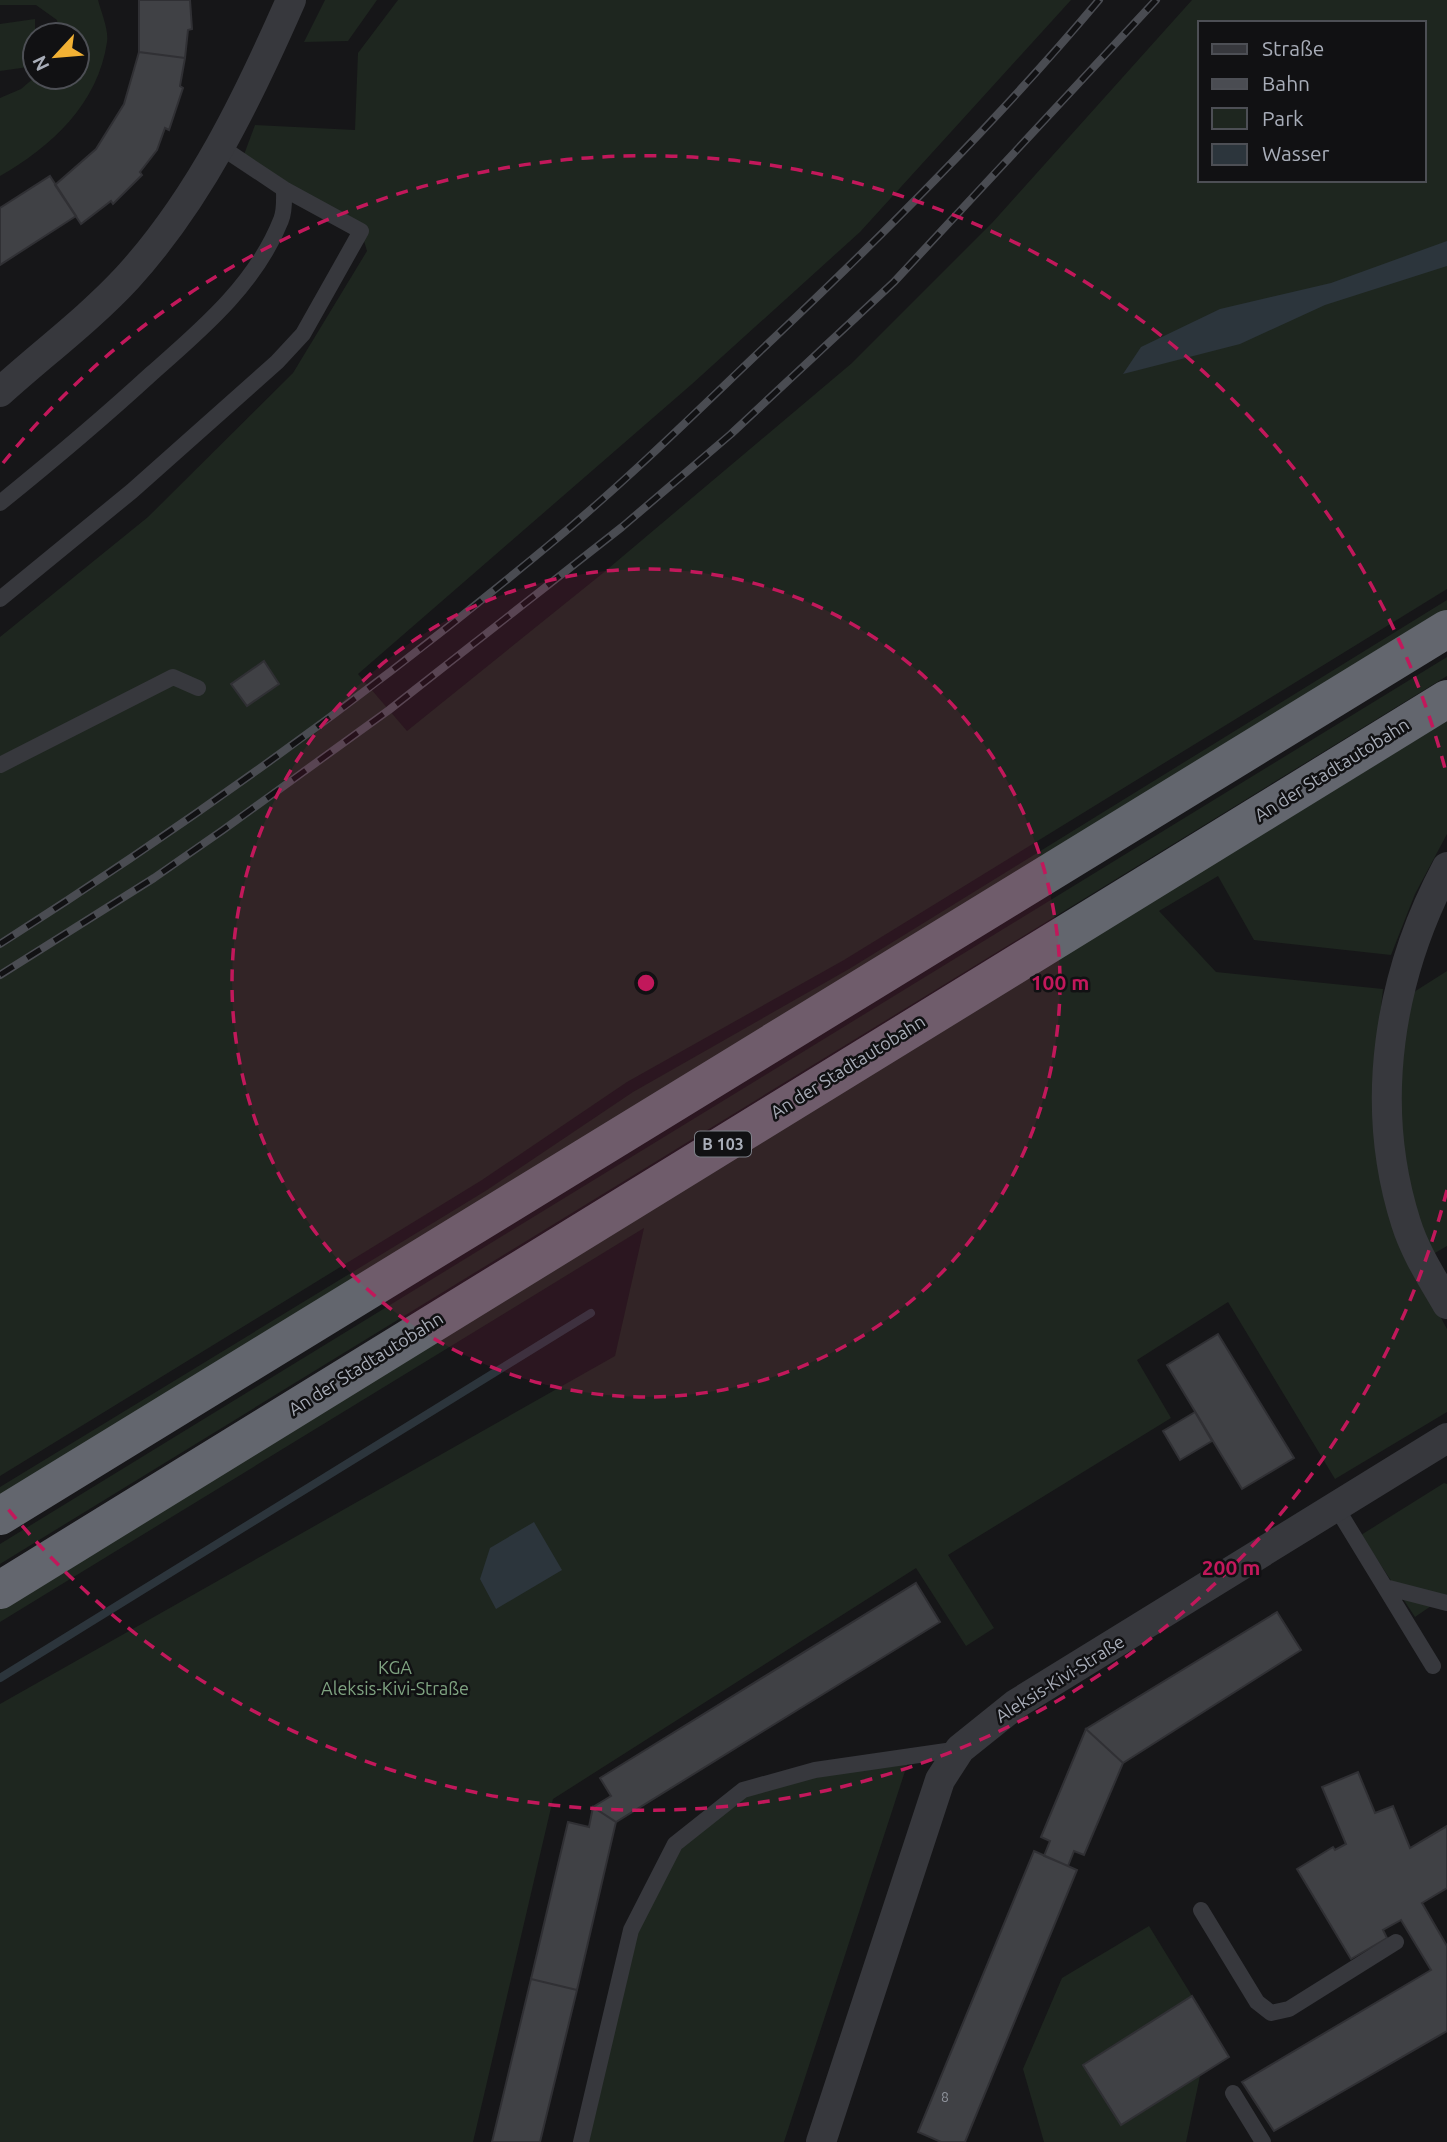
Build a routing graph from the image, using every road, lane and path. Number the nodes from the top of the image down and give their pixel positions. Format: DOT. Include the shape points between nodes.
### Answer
graph roads {
  1 [pos="291,0"];
  2 [pos="221,147"];
  3 [pos="284,189"];
  4 [pos="0,392"];
  5 [pos="0,503"];
  6 [pos="0,599"];
  7 [pos="1447,629"];
  8 [pos="198,688"];
  9 [pos="1447,699"];
  10 [pos="0,765"];
  11 [pos="1447,867"];
  12 [pos="1447,1304"];
  13 [pos="1447,1438"];
  14 [pos="1336,1507"];
  15 [pos="0,1516"];
  16 [pos="1385,1587"];
  17 [pos="0,1590"];
  18 [pos="1447,1603"];
  19 [pos="1433,1666"];
  20 [pos="960,1749"];
  21 [pos="1201,1910"];
  22 [pos="1396,1942"];
  23 [pos="1233,2093"];
  24 [pos="581,2142"];
  25 [pos="821,2142"];
  26 [pos="1263,2142"];
  1 -- 2 [label="street"];
  2 -- 3 [label="lane"];
  2 -- 4 [label="street" via="175,218 126,279"];
  3 -- 5 [label="lane" via="283,217 262,260 239,290 81,438"];
  3 -- 6 [label="lane" via="361,231 303,334 132,491"];
  7 -- 15 [label="highway"];
  8 -- 10 [label="lane" via="173,677"];
  9 -- 17 [label="highway, An der Stadtautobahn / B 103"];
  11 -- 12 [label="street" via="1402,973 1388,1050 1387,1103 1406,1225"];
  13 -- 14 [label="street, Aleksis-Kivi-Straße"];
  14 -- 16 [label="lane"];
  14 -- 20 [label="street, Aleksis-Kivi-Straße" via="1016,1704"];
  16 -- 18 [label="lane"];
  16 -- 19 [label="lane"];
  20 -- 24 [label="lane" via="815,1770 743,1790 675,1844 631,1930"];
  20 -- 25 [label="street, Aleksis-Kivi-Straße" via="940,1780"];
  21 -- 22 [label="lane" via="1257,2002 1272,2013 1289,2008"];
  23 -- 26 [label="lane"];
}
